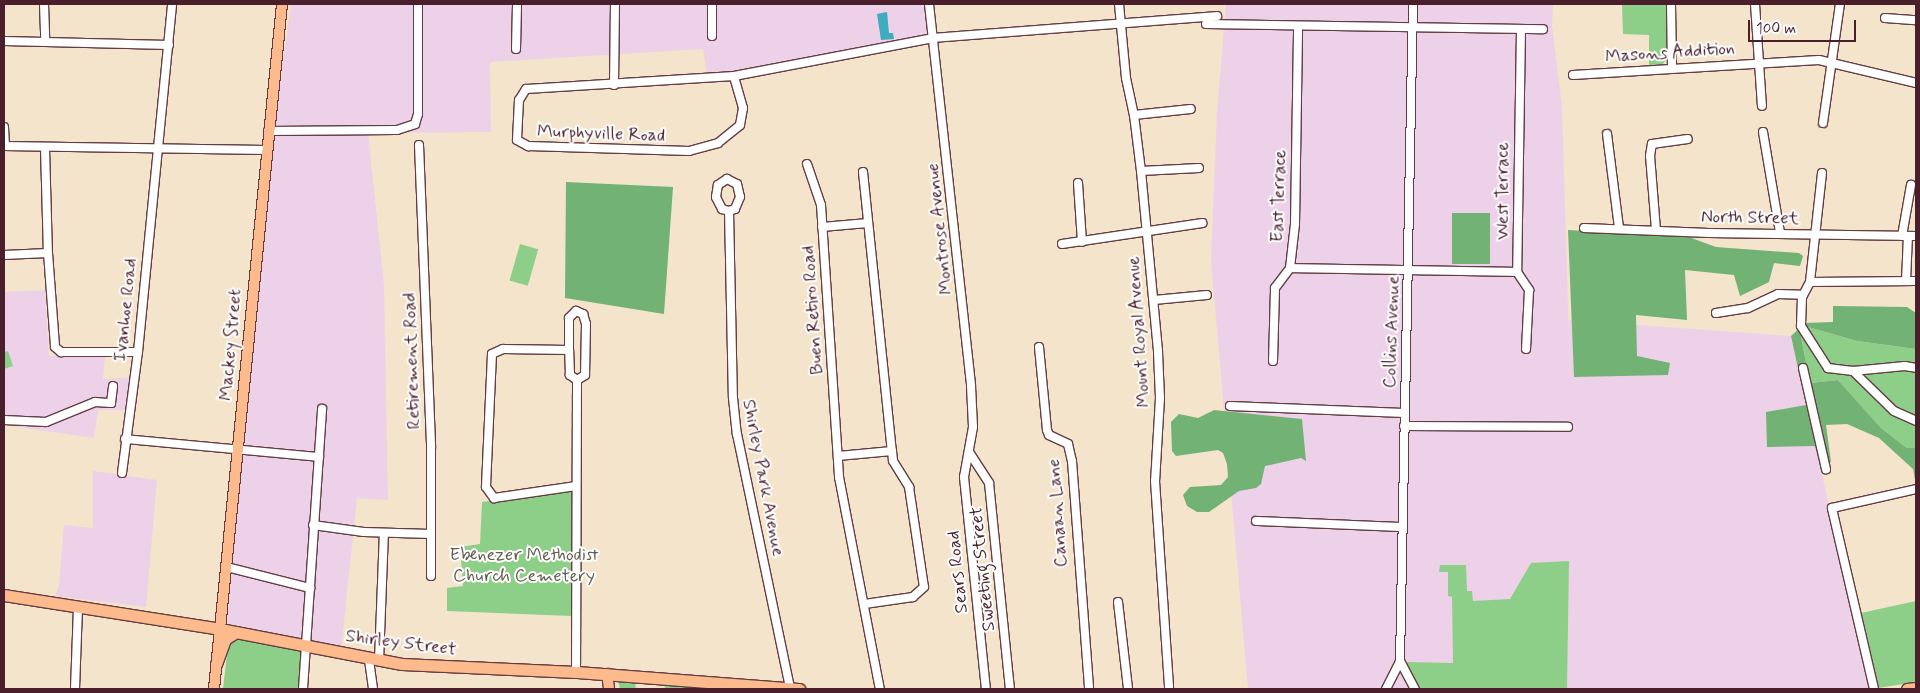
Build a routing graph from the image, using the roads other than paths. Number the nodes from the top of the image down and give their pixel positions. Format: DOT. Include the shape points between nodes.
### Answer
graph roads {
  1 [pos="44,4"];
  2 [pos="172,4"];
  3 [pos="282,4"];
  4 [pos="418,4"];
  5 [pos="517,4"];
  6 [pos="615,4"];
  7 [pos="712,4"];
  8 [pos="929,4"];
  9 [pos="1119,4"];
  10 [pos="1413,4"];
  11 [pos="1671,4"];
  12 [pos="1755,4"];
  13 [pos="1840,4"];
  14 [pos="1217,16"];
  15 [pos="1885,18"];
  16 [pos="1916,20"];
  17 [pos="1120,23"];
  18 [pos="1206,24"];
  19 [pos="1298,26"];
  20 [pos="1412,29"];
  21 [pos="1521,29"];
  22 [pos="1543,30"];
  23 [pos="712,36"];
  24 [pos="932,38"];
  25 [pos="4,41"];
  26 [pos="44,42"];
  27 [pos="169,45"];
  28 [pos="516,49"];
  29 [pos="1832,62"];
  30 [pos="1759,63"];
  31 [pos="1672,68"];
  32 [pos="1573,75"];
  33 [pos="734,76"];
  34 [pos="1916,83"];
  35 [pos="614,85"];
  36 [pos="1762,106"];
  37 [pos="1191,109"];
  38 [pos="1134,114"];
  39 [pos="1823,123"];
  40 [pos="4,127"];
  41 [pos="268,131"];
  42 [pos="1763,132"];
  43 [pos="1607,134"];
  44 [pos="1688,139"];
  45 [pos="418,145"];
  46 [pos="4,146"];
  47 [pos="45,148"];
  48 [pos="158,150"];
  49 [pos="266,150"];
  50 [pos="807,164"];
  51 [pos="1199,168"];
  52 [pos="1141,171"];
  53 [pos="863,172"];
  54 [pos="1822,173"];
  55 [pos="1078,183"];
  56 [pos="1911,185"];
  57 [pos="729,211"];
  58 [pos="868,222"];
  59 [pos="1202,223"];
  60 [pos="822,227"];
  61 [pos="1584,228"];
  62 [pos="1619,228"];
  63 [pos="1146,230"];
  64 [pos="1656,230"];
  65 [pos="1780,232"];
  66 [pos="1816,235"];
  67 [pos="1909,236"];
  68 [pos="1082,242"];
  69 [pos="1062,244"];
  70 [pos="48,253"];
  71 [pos="4,255"];
  72 [pos="1290,268"];
  73 [pos="1409,270"];
  74 [pos="1517,272"];
  75 [pos="1906,281"];
  76 [pos="1916,281"];
  77 [pos="1810,282"];
  78 [pos="1207,295"];
  79 [pos="1803,295"];
  80 [pos="1154,300"];
  81 [pos="1716,314"];
  82 [pos="1038,347"];
  83 [pos="1526,349"];
  84 [pos="569,350"];
  85 [pos="138,352"];
  86 [pos="1273,361"];
  87 [pos="1803,368"];
  88 [pos="1916,368"];
  89 [pos="1853,371"];
  90 [pos="577,380"];
  91 [pos="114,386"];
  92 [pos="1230,406"];
  93 [pos="322,409"];
  94 [pos="1404,413"];
  95 [pos="4,420"];
  96 [pos="1916,421"];
  97 [pos="1404,426"];
  98 [pos="1568,427"];
  99 [pos="125,439"];
  100 [pos="237,447"];
  101 [pos="892,451"];
  102 [pos="970,452"];
  103 [pos="838,456"];
  104 [pos="318,457"];
  105 [pos="1824,466"];
  106 [pos="122,473"];
  107 [pos="576,486"];
  108 [pos="1916,489"];
  109 [pos="1256,521"];
  110 [pos="313,525"];
  111 [pos="1402,527"];
  112 [pos="384,533"];
  113 [pos="431,534"];
  114 [pos="227,566"];
  115 [pos="432,576"];
  116 [pos="310,588"];
  117 [pos="4,595"];
  118 [pos="1118,602"];
  119 [pos="865,604"];
  120 [pos="78,606"];
  121 [pos="220,629"];
  122 [pos="236,632"];
  123 [pos="304,646"];
  124 [pos="374,660"];
  125 [pos="1400,661"];
  126 [pos="216,664"];
  127 [pos="576,672"];
  128 [pos="607,674"];
  129 [pos="746,686"];
  130 [pos="795,688"];
  131 [pos="1916,688"];
  132 [pos="75,689"];
  133 [pos="214,689"];
  134 [pos="303,689"];
  135 [pos="372,689"];
  136 [pos="609,689"];
  137 [pos="880,689"];
  138 [pos="986,689"];
  139 [pos="1010,689"];
  140 [pos="1089,689"];
  141 [pos="1128,689"];
  142 [pos="1169,689"];
  143 [pos="1386,689"];
  144 [pos="1415,689"];
  145 [pos="1874,689"];
  146 [pos="1907,689"];
  1 -- 26 [label="street"];
  2 -- 27 [label="street, Ivanhoe Road"];
  3 -- 41 [label="main road, Mackey Street"];
  4 -- 41 [label="street" via="418,114 414,124 397,130"];
  5 -- 28 [label="street"];
  6 -- 35 [label="street"];
  7 -- 23 [label="street"];
  8 -- 24 [label="street, Montrose Avenue"];
  9 -- 17 [label="street, Mount Royal Avenue"];
  10 -- 20 [label="street, Collins Avenue"];
  11 -- 31 [label="street"];
  12 -- 30 [label="street"];
  13 -- 29 [label="street"];
  14 -- 17 [label="street, Murphyville Road"];
  15 -- 16 [label="street"];
  17 -- 24 [label="street, Murphyville Road"];
  17 -- 38 [label="street, Mount Royal Avenue"];
  18 -- 19 [label="street"];
  19 -- 20 [label="street"];
  19 -- 72 [label="street, East Terrace" via="1296,186"];
  20 -- 21 [label="street"];
  20 -- 73 [label="street, Collins Avenue"];
  21 -- 22 [label="street"];
  21 -- 74 [label="street, West Terrace"];
  24 -- 33 [label="street, Murphyville Road"];
  24 -- 102 [label="street, Montrose Avenue" via="971,386 974,427"];
  25 -- 26 [label="street"];
  26 -- 27 [label="street"];
  27 -- 48 [label="street, Ivanhoe Road"];
  29 -- 30 [label="street, Masons Addition"];
  29 -- 34 [label="street, Masons Addition"];
  29 -- 39 [label="street"];
  30 -- 31 [label="street, Masons Addition"];
  30 -- 36 [label="street"];
  31 -- 32 [label="street, Masons Addition"];
  33 -- 35 [label="street, Murphyville Road"];
  33 -- 35 [label="street, Murphyville Road" via="743,108 740,125 706,148 662,153 523,146 517,140 519,100 526,89"];
  37 -- 38 [label="street"];
  38 -- 52 [label="street, Mount Royal Avenue"];
  40 -- 46 [label="street"];
  41 -- 49 [label="main road, Mackey Street"];
  42 -- 65 [label="street"];
  43 -- 62 [label="street"];
  44 -- 64 [label="street" via="1652,144 1650,156"];
  45 -- 113 [label="street, Retirement Road"];
  46 -- 47 [label="street"];
  47 -- 48 [label="street"];
  47 -- 70 [label="street"];
  48 -- 49 [label="street"];
  48 -- 85 [label="street, Ivanhoe Road"];
  49 -- 100 [label="main road, Mackey Street"];
  50 -- 60 [label="street, Buen Retiro Road" via="821,205"];
  51 -- 52 [label="street"];
  52 -- 63 [label="street, Mount Royal Avenue"];
  53 -- 58 [label="street"];
  54 -- 66 [label="street"];
  55 -- 68 [label="street"];
  56 -- 67 [label="street"];
  57 -- 130 [label="street, Shirley Park Avenue" via="733,398 737,434"];
  58 -- 60 [label="street"];
  58 -- 101 [label="street"];
  59 -- 63 [label="street"];
  60 -- 103 [label="street, Buen Retiro Road"];
  61 -- 62 [label="street, North Street"];
  62 -- 64 [label="street, North Street"];
  63 -- 68 [label="street"];
  63 -- 80 [label="street, Mount Royal Avenue"];
  64 -- 65 [label="street, North Street"];
  65 -- 66 [label="street, North Street"];
  66 -- 67 [label="street, North Street"];
  66 -- 77 [label="street"];
  67 -- 75 [label="street"];
  68 -- 69 [label="street"];
  70 -- 71 [label="street"];
  70 -- 85 [label="street" via="56,347 61,352"];
  72 -- 73 [label="street"];
  72 -- 86 [label="street, East Terrace" via="1275,288"];
  73 -- 74 [label="street"];
  73 -- 94 [label="street, Collins Avenue"];
  74 -- 83 [label="street, West Terrace" via="1529,290"];
  75 -- 76 [label="street"];
  75 -- 77 [label="street"];
  77 -- 79 [label="street"];
  78 -- 80 [label="street"];
  79 -- 81 [label="street" via="1778,294 1752,306"];
  79 -- 89 [label="street" via="1800,326 1823,365"];
  80 -- 142 [label="street, Mount Royal Avenue" via="1160,398 1155,481"];
  82 -- 140 [label="street, Canaan Lane" via="1047,430 1049,435 1068,444 1073,469 1078,582"];
  84 -- 90 [label="street" via="570,375"];
  84 -- 90 [label="street" via="569,318 572,312 578,311 585,317 586,370 583,378"];
  84 -- 107 [label="street" via="503,349 492,354 486,487 494,498"];
  85 -- 99 [label="street, Ivanhoe Road"];
  87 -- 105 [label="street"];
  88 -- 89 [label="street" via="1897,366"];
  89 -- 96 [label="street" via="1894,411"];
  90 -- 107 [label="street"];
  91 -- 95 [label="street" via="111,403 95,402 46,422"];
  92 -- 94 [label="street"];
  93 -- 104 [label="street"];
  94 -- 97 [label="street, Collins Avenue"];
  97 -- 98 [label="street"];
  97 -- 111 [label="street, Collins Avenue"];
  99 -- 100 [label="street"];
  99 -- 106 [label="street, Ivanhoe Road"];
  100 -- 104 [label="street"];
  100 -- 114 [label="main road, Mackey Street"];
  101 -- 103 [label="street"];
  101 -- 119 [label="street" via="893,461 909,487 924,587 913,597"];
  102 -- 138 [label="street, Sears Road" via="964,477"];
  102 -- 139 [label="street, Sweeting Street" via="989,483"];
  103 -- 119 [label="street, Buen Retiro Road"];
  104 -- 110 [label="street"];
  107 -- 127 [label="street"];
  108 -- 145 [label="street" via="1832,508"];
  109 -- 111 [label="street"];
  110 -- 112 [label="street"];
  110 -- 116 [label="street"];
  111 -- 125 [label="street, Collins Avenue"];
  112 -- 113 [label="street"];
  112 -- 124 [label="street"];
  113 -- 115 [label="street, Retirement Road"];
  114 -- 116 [label="street"];
  114 -- 121 [label="main road, Mackey Street"];
  116 -- 123 [label="street"];
  117 -- 120 [label="highway, Shirley Street"];
  118 -- 141 [label="street"];
  119 -- 137 [label="street, Buen Retiro Road"];
  120 -- 121 [label="highway, Shirley Street"];
  120 -- 132 [label="street"];
  121 -- 122 [label="highway, Shirley Street"];
  121 -- 126 [label="main road, Mackey Street"];
  122 -- 123 [label="highway, Shirley Street"];
  122 -- 126 [label="highway" via="225,639"];
  123 -- 124 [label="highway, Shirley Street"];
  123 -- 134 [label="street"];
  124 -- 127 [label="highway, Shirley Street"];
  124 -- 135 [label="street"];
  125 -- 143 [label="street, Collins Avenue"];
  125 -- 144 [label="street, Collins Avenue"];
  126 -- 133 [label="main road, Mackey Street"];
  127 -- 128 [label="highway, Shirley Street"];
  128 -- 129 [label="highway, Shirley Street"];
  128 -- 136 [label="main road"];
  129 -- 130 [label="highway, Shirley Street"];
  131 -- 146 [label="highway"];
}
